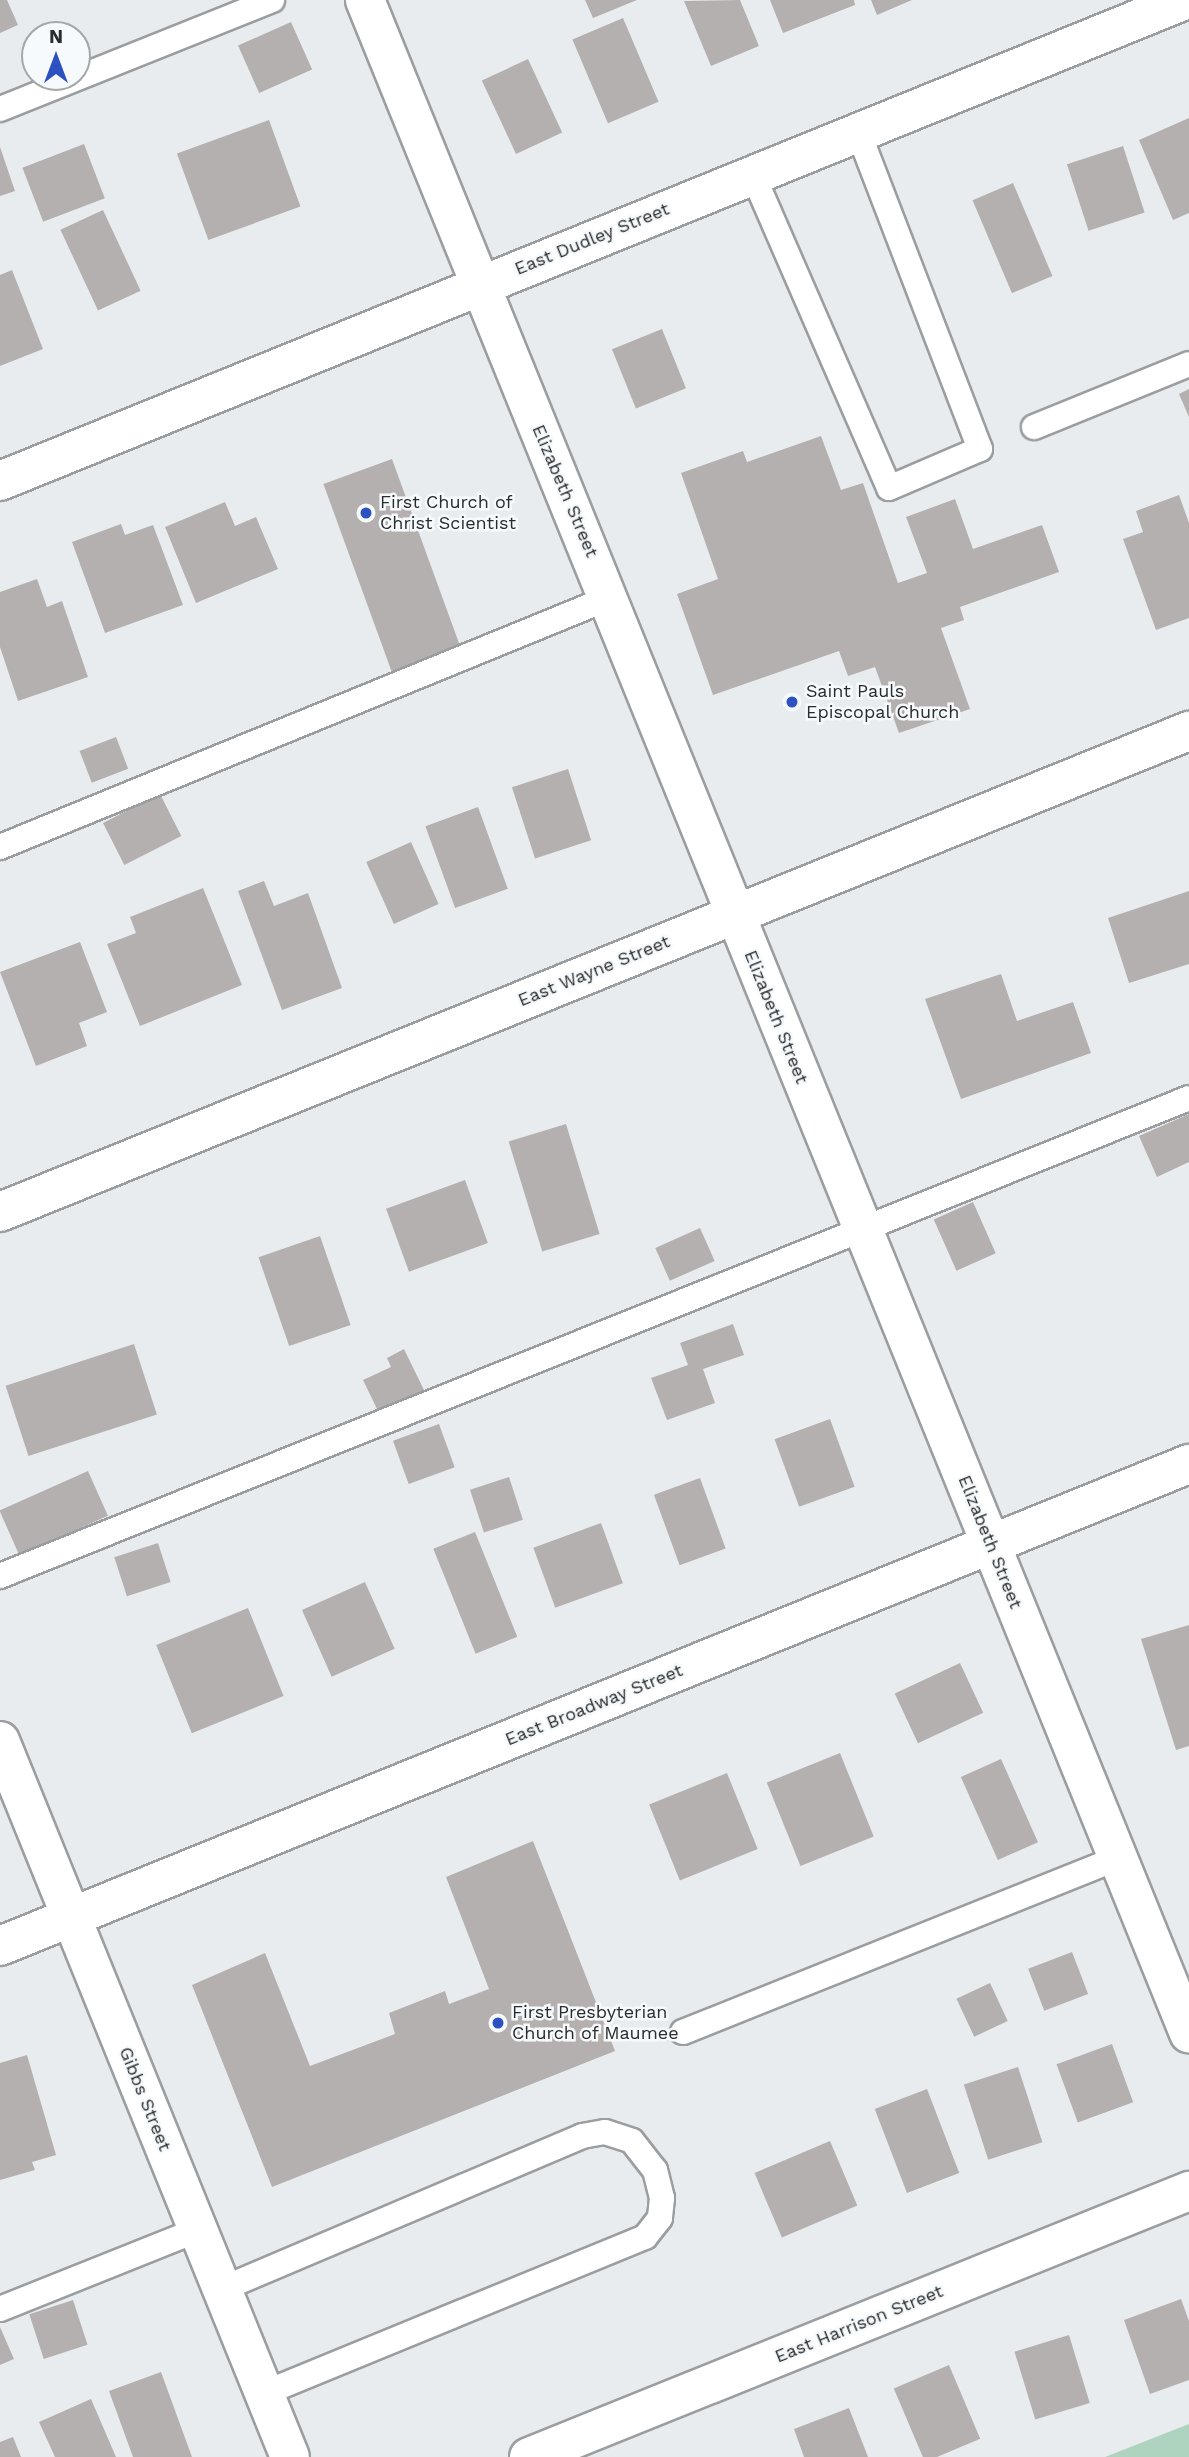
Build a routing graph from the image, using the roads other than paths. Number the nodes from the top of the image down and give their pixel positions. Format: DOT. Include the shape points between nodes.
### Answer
graph roads {
  1 [pos="272,0"];
  2 [pos="365,0"];
  3 [pos="1185,0"];
  4 [pos="0,109"];
  5 [pos="858,132"];
  6 [pos="753,175"];
  7 [pos="479,285"];
  8 [pos="1189,364"];
  9 [pos="1034,427"];
  10 [pos="0,481"];
  11 [pos="610,598"];
  12 [pos="1189,731"];
  13 [pos="0,847"];
  14 [pos="734,914"];
  15 [pos="1189,1098"];
  16 [pos="0,1212"];
  17 [pos="860,1229"];
  18 [pos="1189,1464"];
  19 [pos="991,1544"];
  20 [pos="0,1576"];
  21 [pos="0,1741"];
  22 [pos="1118,1858"];
  23 [pos="71,1917"];
  24 [pos="0,1946"];
  25 [pos="683,2032"];
  26 [pos="1189,2033"];
  27 [pos="1189,2191"];
  28 [pos="198,2230"];
  29 [pos="222,2289"];
  30 [pos="0,2309"];
  31 [pos="264,2392"];
  32 [pos="290,2457"];
  33 [pos="529,2457"];
  1 -- 4 [label="lane"];
  2 -- 7 [label="street, Elizabeth Street"];
  3 -- 5 [label="street, East Dudley Street"];
  5 -- 6 [label="street, East Dudley Street"];
  5 -- 6 [label="lane" via="980,449 889,488"];
  6 -- 7 [label="street, East Dudley Street"];
  7 -- 10 [label="street, East Dudley Street"];
  7 -- 11 [label="street, Elizabeth Street"];
  8 -- 9 [label="lane"];
  11 -- 13 [label="lane"];
  11 -- 14 [label="street, Elizabeth Street"];
  12 -- 14 [label="street, East Wayne Street"];
  14 -- 16 [label="street, East Wayne Street"];
  14 -- 17 [label="street, Elizabeth Street"];
  15 -- 17 [label="lane"];
  17 -- 19 [label="street, Elizabeth Street"];
  17 -- 20 [label="lane"];
  18 -- 19 [label="street, East Broadway Street"];
  19 -- 22 [label="street, Elizabeth Street"];
  19 -- 23 [label="street, East Broadway Street"];
  21 -- 23 [label="street, Gibbs Street"];
  22 -- 25 [label="lane"];
  22 -- 26 [label="street, Elizabeth Street"];
  23 -- 24 [label="street, East Broadway Street"];
  23 -- 28 [label="street, Gibbs Street"];
  27 -- 33 [label="street, East Harrison Street"];
  28 -- 29 [label="street, Gibbs Street"];
  28 -- 30 [label="lane"];
  29 -- 31 [label="street, Gibbs Street"];
  29 -- 31 [label="lane" via="582,2136 605,2132 632,2141 656,2170 662,2198 660,2218 645,2237"];
  31 -- 32 [label="street, Gibbs Street"];
}
